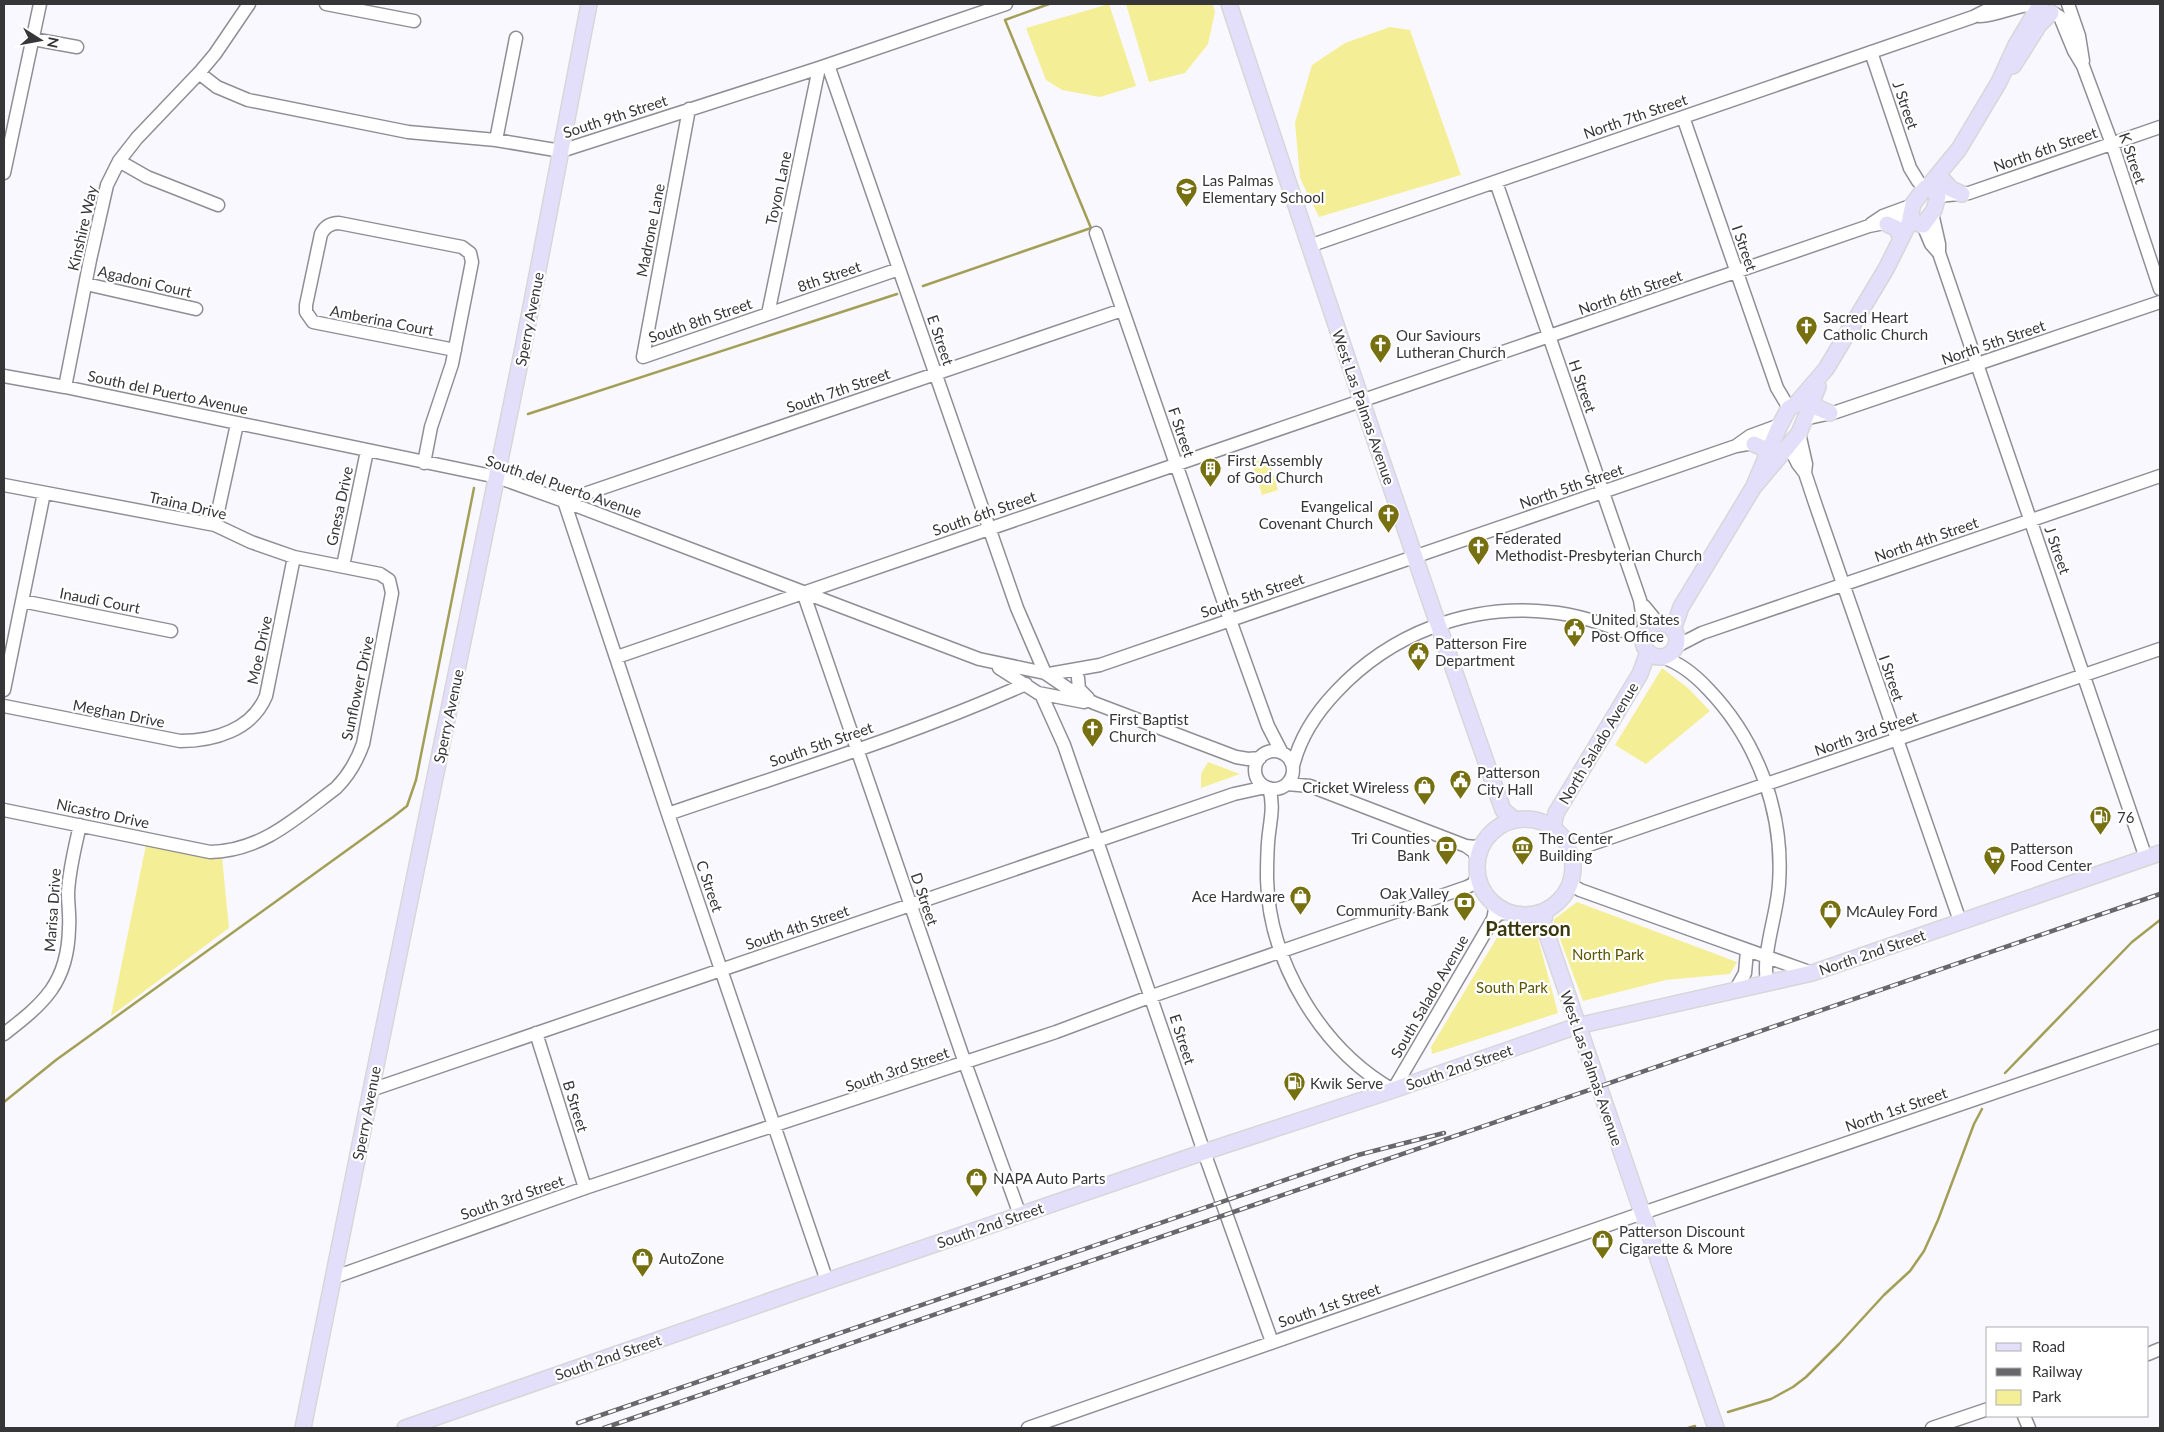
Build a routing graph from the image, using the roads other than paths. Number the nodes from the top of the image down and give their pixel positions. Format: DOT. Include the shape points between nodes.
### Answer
graph roads {
  1 [pos="40,4"];
  2 [pos="249,4"];
  3 [pos="326,4"];
  4 [pos="589,4"];
  5 [pos="1006,4"];
  6 [pos="1228,4"];
  7 [pos="1999,4"];
  8 [pos="2068,4"];
  9 [pos="2048,7"];
  10 [pos="1973,17"];
  11 [pos="414,21"];
  12 [pos="516,38"];
  13 [pos="33,39"];
  14 [pos="77,47"];
  15 [pos="1871,52"];
  16 [pos="824,66"];
  17 [pos="2083,66"];
  18 [pos="199,73"];
  19 [pos="690,109"];
  20 [pos="1683,117"];
  21 [pos="2160,127"];
  22 [pos="496,140"];
  23 [pos="2112,144"];
  24 [pos="1959,148"];
  25 [pos="560,151"];
  26 [pos="119,161"];
  27 [pos="1910,168"];
  28 [pos="4,173"];
  29 [pos="1944,181"];
  30 [pos="1496,182"];
  31 [pos="1932,192"];
  32 [pos="1965,193"];
  33 [pos="218,205"];
  34 [pos="1920,215"];
  35 [pos="1887,224"];
  36 [pos="1869,226"];
  37 [pos="1096,233"];
  38 [pos="1901,238"];
  39 [pos="1309,246"];
  40 [pos="899,269"];
  41 [pos="1886,269"];
  42 [pos="1736,273"];
  43 [pos="86,284"];
  44 [pos="2160,289"];
  45 [pos="2160,302"];
  46 [pos="196,309"];
  47 [pos="1122,310"];
  48 [pos="768,314"];
  49 [pos="1549,338"];
  50 [pos="455,350"];
  51 [pos="643,357"];
  52 [pos="1977,364"];
  53 [pos="1826,369"];
  54 [pos="935,373"];
  55 [pos="4,376"];
  56 [pos="66,387"];
  57 [pos="1811,401"];
  58 [pos="1362,402"];
  59 [pos="1833,412"];
  60 [pos="237,424"];
  61 [pos="1790,427"];
  62 [pos="1754,444"];
  63 [pos="1736,446"];
  64 [pos="367,451"];
  65 [pos="1768,457"];
  66 [pos="424,462"];
  67 [pos="1176,465"];
  68 [pos="2160,476"];
  69 [pos="497,478"];
  70 [pos="4,485"];
  71 [pos="1753,488"];
  72 [pos="44,493"];
  73 [pos="1602,493"];
  74 [pos="564,501"];
  75 [pos="2030,520"];
  76 [pos="215,525"];
  77 [pos="989,529"];
  78 [pos="294,557"];
  79 [pos="1415,557"];
  80 [pos="344,566"];
  81 [pos="389,580"];
  82 [pos="1843,584"];
  83 [pos="803,592"];
  84 [pos="22,601"];
  85 [pos="1230,620"];
  86 [pos="1439,624"];
  87 [pos="1023,626"];
  88 [pos="171,631"];
  89 [pos="1660,640"];
  90 [pos="2160,649"];
  91 [pos="617,657"];
  92 [pos="979,659"];
  93 [pos="1100,665"];
  94 [pos="999,668"];
  95 [pos="1029,669"];
  96 [pos="1047,673"];
  97 [pos="2084,675"];
  98 [pos="1078,678"];
  99 [pos="1024,683"];
  100 [pos="1063,685"];
  101 [pos="4,690"];
  102 [pos="1009,692"];
  103 [pos="1040,693"];
  104 [pos="1057,698"];
  105 [pos="983,703"];
  106 [pos="1098,705"];
  107 [pos="4,706"];
  108 [pos="1268,726"];
  109 [pos="228,733"];
  110 [pos="1304,736"];
  111 [pos="1896,740"];
  112 [pos="1064,745"];
  113 [pos="856,749"];
  114 [pos="1282,753"];
  115 [pos="1263,756"];
  116 [pos="1236,757"];
  117 [pos="1293,769"];
  118 [pos="1256,774"];
  119 [pos="1766,785"];
  120 [pos="1285,786"];
  121 [pos="1310,786"];
  122 [pos="1267,788"];
  123 [pos="1234,794"];
  124 [pos="4,810"];
  125 [pos="668,814"];
  126 [pos="1272,816"];
  127 [pos="1506,819"];
  128 [pos="80,825"];
  129 [pos="1547,825"];
  130 [pos="1098,842"];
  131 [pos="1483,844"];
  132 [pos="1466,846"];
  133 [pos="196,850"];
  134 [pos="1570,852"];
  135 [pos="2153,856"];
  136 [pos="1478,859"];
  137 [pos="1573,886"];
  138 [pos="1485,889"];
  139 [pos="910,906"];
  140 [pos="1508,912"];
  141 [pos="1540,915"];
  142 [pos="1493,919"];
  143 [pos="1960,921"];
  144 [pos="1747,950"];
  145 [pos="1281,952"];
  146 [pos="1767,958"];
  147 [pos="722,970"];
  148 [pos="1812,973"];
  149 [pos="1767,982"];
  150 [pos="1736,989"];
  151 [pos="1152,996"];
  152 [pos="1577,1026"];
  153 [pos="536,1033"];
  154 [pos="4,1034"];
  155 [pos="2160,1036"];
  156 [pos="964,1063"];
  157 [pos="371,1090"];
  158 [pos="1393,1090"];
  159 [pos="775,1127"];
  160 [pos="1204,1152"];
  161 [pos="585,1188"];
  162 [pos="1642,1213"];
  163 [pos="1020,1215"];
  164 [pos="335,1276"];
  165 [pos="827,1281"];
  166 [pos="1272,1342"];
  167 [pos="1986,1410"];
  168 [pos="304,1428"];
  169 [pos="405,1428"];
  170 [pos="1028,1428"];
  171 [pos="1716,1428"];
  172 [pos="1932,1428"];
  1 -- 13 [label="street"];
  2 -- 18 [label="street, Kinshire Way"];
  3 -- 11 [label="street"];
  4 -- 25 [label="main road, Sperry Avenue"];
  5 -- 16 [label="street, South 9th Street"];
  6 -- 39 [label="main road, West Las Palmas Avenue"];
  7 -- 10 [label="street, North 7th Street"];
  8 -- 17 [label="street, K Street" via="2079,36"];
  9 -- 10 [label="street, North 7th Street" via="2031,4"];
  9 -- 17 [label="street, K Street" via="2060,17"];
  9 -- 24 [label="main road, North Salado Avenue" via="2016,45 1999,82"];
  10 -- 15 [label="street, North 7th Street"];
  12 -- 22 [label="street"];
  13 -- 14 [label="street"];
  13 -- 28 [label="street"];
  15 -- 20 [label="street, North 7th Street"];
  15 -- 27 [label="street, J Street"];
  16 -- 19 [label="street, South 9th Street"];
  16 -- 40 [label="street, E Street"];
  16 -- 48 [label="street, Toyon Lane"];
  17 -- 23 [label="street, K Street"];
  18 -- 22 [label="street, South 9th Street" via="217,87 248,100 408,132"];
  18 -- 26 [label="street, Kinshire Way"];
  19 -- 25 [label="street, South 9th Street"];
  19 -- 51 [label="street, Madrone Lane"];
  20 -- 30 [label="street, North 7th Street"];
  20 -- 42 [label="street, I Street"];
  21 -- 23 [label="street, North 6th Street"];
  22 -- 25 [label="street, South 9th Street"];
  23 -- 32 [label="street, North 6th Street"];
  23 -- 44 [label="street, K Street"];
  24 -- 29 [label="main road, North Salado Avenue"];
  24 -- 31 [label="main road, North Salado Avenue"];
  25 -- 69 [label="main road, Sperry Avenue"];
  26 -- 33 [label="street" via="146,177"];
  26 -- 43 [label="street, Kinshire Way" via="102,202"];
  27 -- 31 [label="street, J Street" via="1918,181"];
  27 -- 34 [label="street, J Street"];
  29 -- 31 [label="main road, North Salado Avenue"];
  29 -- 32 [label="main road" via="1951,189"];
  30 -- 39 [label="street, North 7th Street"];
  30 -- 49 [label="street, H Street"];
  31 -- 32 [label="street, North 6th Street"];
  31 -- 34 [label="main road, North Salado Avenue"];
  31 -- 34 [label="main road, North Salado Avenue"];
  32 -- 34 [label="street, North 6th Street"];
  34 -- 35 [label="street, North 6th Street"];
  34 -- 36 [label="street" via="1883,216"];
  34 -- 38 [label="main road, North Salado Avenue"];
  34 -- 41 [label="main road, North Salado Avenue"];
  34 -- 52 [label="street, J Street" via="1931,244 1939,253"];
  35 -- 36 [label="street, North 6th Street"];
  35 -- 38 [label="main road" via="1896,228"];
  36 -- 42 [label="street, North 6th Street"];
  37 -- 47 [label="street, F Street"];
  38 -- 41 [label="main road, North Salado Avenue"];
  39 -- 58 [label="main road, West Las Palmas Avenue"];
  40 -- 48 [label="street, 8th Street"];
  40 -- 54 [label="street, E Street"];
  41 -- 53 [label="main road, North Salado Avenue"];
  42 -- 49 [label="street, North 6th Street"];
  42 -- 61 [label="street, I Street"];
  43 -- 46 [label="street, Agadoni Court"];
  43 -- 56 [label="street, Kinshire Way"];
  45 -- 52 [label="street, North 5th Street"];
  47 -- 54 [label="street, South 7th Street"];
  47 -- 67 [label="street, F Street"];
  48 -- 51 [label="street, South 8th Street"];
  49 -- 58 [label="street, North 6th Street"];
  49 -- 73 [label="street, H Street"];
  50 -- 50 [label="street, Amberina Court" via="472,262 470,253 462,247 339,223 330,224 321,234 306,305 308,317 316,323"];
  50 -- 66 [label="street" via="431,427"];
  52 -- 59 [label="street, North 5th Street"];
  52 -- 75 [label="street, J Street"];
  53 -- 57 [label="main road, North Salado Avenue"];
  53 -- 61 [label="main road, North Salado Avenue"];
  54 -- 74 [label="street, South 7th Street"];
  54 -- 77 [label="street, E Street"];
  55 -- 56 [label="street, South del Puerto Avenue"];
  56 -- 60 [label="street, South del Puerto Avenue"];
  57 -- 59 [label="main road" via="1818,408"];
  57 -- 61 [label="main road, North Salado Avenue"];
  58 -- 67 [label="street, South 6th Street"];
  58 -- 79 [label="main road, West Las Palmas Avenue"];
  59 -- 61 [label="street, North 5th Street"];
  60 -- 64 [label="street, South del Puerto Avenue"];
  60 -- 76 [label="street"];
  61 -- 62 [label="street, North 5th Street"];
  61 -- 63 [label="street, North 5th Street" via="1750,436"];
  61 -- 65 [label="main road, North Salado Avenue"];
  61 -- 71 [label="main road, North Salado Avenue"];
  61 -- 82 [label="street, I Street" via="1798,464 1805,473"];
  62 -- 63 [label="street, North 5th Street"];
  62 -- 65 [label="main road" via="1763,448"];
  63 -- 73 [label="street, North 5th Street"];
  64 -- 66 [label="street, South del Puerto Avenue"];
  64 -- 80 [label="street, Gnesa Drive"];
  65 -- 71 [label="main road, North Salado Avenue"];
  66 -- 69 [label="street, South del Puerto Avenue"];
  67 -- 77 [label="street, South 6th Street"];
  67 -- 85 [label="street, F Street"];
  68 -- 75 [label="street, North 4th Street"];
  69 -- 74 [label="street, South del Puerto Avenue"];
  69 -- 157 [label="main road, Sperry Avenue"];
  70 -- 72 [label="street, Traina Drive"];
  71 -- 89 [label="main road, North Salado Avenue"];
  72 -- 76 [label="street, Traina Drive"];
  72 -- 84 [label="street"];
  73 -- 79 [label="street, North 5th Street"];
  73 -- 89 [label="street, H Street" via="1640,600"];
  74 -- 83 [label="street, South del Puerto Avenue"];
  74 -- 91 [label="street, C Street"];
  75 -- 82 [label="street, North 4th Street"];
  75 -- 97 [label="street, J Street"];
  76 -- 78 [label="street, Traina Drive"];
  77 -- 83 [label="street, South 6th Street"];
  77 -- 87 [label="street, E Street"];
  78 -- 80 [label="street, Traina Drive"];
  78 -- 109 [label="street, Moe Drive" via="264,701 251,719"];
  79 -- 85 [label="street, South 5th Street"];
  79 -- 86 [label="main road, West Las Palmas Avenue"];
  80 -- 81 [label="street, Traina Drive" via="380,574"];
  81 -- 133 [label="street, Sunflower Drive" via="392,593 363,744 345,778 306,810 251,846 224,852"];
  82 -- 89 [label="street, North 4th Street" via="1702,632"];
  82 -- 111 [label="street, I Street"];
  83 -- 91 [label="street, South 6th Street"];
  83 -- 92 [label="street, South del Puerto Avenue"];
  83 -- 113 [label="street, D Street"];
  84 -- 88 [label="street, Inaudi Court"];
  84 -- 101 [label="street"];
  85 -- 93 [label="street, South 5th Street"];
  85 -- 108 [label="street, F Street"];
  86 -- 89 [label="street" via="1482,614 1526,610 1580,617"];
  86 -- 110 [label="street" via="1402,641 1361,668 1329,700"];
  86 -- 127 [label="main road, West Las Palmas Avenue"];
  87 -- 95 [label="street, E Street"];
  87 -- 96 [label="street, E Street"];
  89 -- 119 [label="street" via="1734,721 1752,751"];
  89 -- 129 [label="main road, North Salado Avenue"];
  90 -- 97 [label="street, North 3rd Street"];
  91 -- 125 [label="street, C Street"];
  92 -- 94 [label="street, South del Puerto Avenue"];
  92 -- 95 [label="street, South del Puerto Avenue"];
  93 -- 96 [label="street, South 5th Street"];
  93 -- 98 [label="street, South 5th Street"];
  94 -- 99 [label="street, South del Puerto Avenue"];
  94 -- 102 [label="street" via="1009,680"];
  95 -- 96 [label="street, South del Puerto Avenue"];
  95 -- 99 [label="street"];
  96 -- 100 [label="street, South del Puerto Avenue"];
  97 -- 111 [label="street, North 3rd Street"];
  97 -- 135 [label="street, J Street"];
  98 -- 100 [label="street, South 5th Street"];
  98 -- 106 [label="street" via="1080,689"];
  99 -- 102 [label="street, South 5th Street"];
  99 -- 103 [label="street, South del Puerto Avenue"];
  100 -- 104 [label="street"];
  100 -- 106 [label="street, South del Puerto Avenue"];
  102 -- 105 [label="street, South 5th Street"];
  103 -- 104 [label="street, South del Puerto Avenue"];
  103 -- 105 [label="street, South 5th Street"];
  103 -- 112 [label="street, E Street"];
  104 -- 106 [label="street, South del Puerto Avenue"];
  104 -- 112 [label="street, E Street"];
  105 -- 113 [label="street, South 5th Street"];
  106 -- 116 [label="street, South del Puerto Avenue"];
  107 -- 109 [label="street, Meghan Drive" via="166,739 193,741"];
  108 -- 114 [label="street, F Street"];
  108 -- 115 [label="street, F Street"];
  110 -- 114 [label="street"];
  110 -- 117 [label="street"];
  111 -- 119 [label="street, North 3rd Street"];
  111 -- 143 [label="street, I Street"];
  112 -- 130 [label="street, E Street"];
  113 -- 125 [label="street, South 5th Street"];
  113 -- 139 [label="street, D Street"];
  114 -- 115 [label="street" via="1275,751"];
  114 -- 117 [label="street"];
  115 -- 116 [label="street, South del Puerto Avenue"];
  115 -- 118 [label="street"];
  116 -- 118 [label="street, South del Puerto Avenue"];
  117 -- 120 [label="street"];
  117 -- 121 [label="street"];
  118 -- 122 [label="street"];
  118 -- 123 [label="street, South 4th Street"];
  119 -- 134 [label="street, North 3rd Street"];
  119 -- 146 [label="street" via="1775,821 1779,865 1778,900"];
  120 -- 121 [label="street"];
  120 -- 122 [label="street"];
  120 -- 126 [label="street"];
  121 -- 132 [label="street"];
  122 -- 123 [label="street, South 4th Street"];
  122 -- 126 [label="street" via="1272,799"];
  123 -- 130 [label="street, South 4th Street"];
  124 -- 128 [label="street, Nicastro Drive"];
  125 -- 147 [label="street, C Street"];
  126 -- 145 [label="street" via="1267,882"];
  127 -- 129 [label="main road" via="1524,819"];
  127 -- 131 [label="main road"];
  128 -- 133 [label="street, Nicastro Drive"];
  128 -- 154 [label="street, Marisa Drive" via="69,879 70,927 64,963 43,1002"];
  129 -- 134 [label="main road"];
  130 -- 139 [label="street, South 4th Street"];
  130 -- 151 [label="street, E Street"];
  131 -- 132 [label="street"];
  131 -- 136 [label="main road"];
  132 -- 136 [label="street"];
  134 -- 137 [label="main road"];
  135 -- 143 [label="main road, North 2nd Street"];
  136 -- 138 [label="main road"];
  137 -- 141 [label="main road"];
  137 -- 144 [label="street"];
  138 -- 140 [label="main road"];
  138 -- 142 [label="street" via="1495,910"];
  138 -- 145 [label="street, South 3rd Street" via="1473,884"];
  139 -- 147 [label="street, South 4th Street"];
  139 -- 156 [label="street, D Street"];
  140 -- 141 [label="main road"];
  140 -- 142 [label="street"];
  141 -- 152 [label="main road, West Las Palmas Avenue"];
  142 -- 158 [label="street, South Salado Avenue"];
  143 -- 148 [label="main road, North 2nd Street"];
  144 -- 146 [label="street"];
  144 -- 150 [label="street" via="1745,973"];
  145 -- 151 [label="street, South 3rd Street"];
  145 -- 158 [label="street" via="1296,986 1324,1029 1373,1079"];
  146 -- 148 [label="street"];
  146 -- 149 [label="street"];
  147 -- 153 [label="street, South 4th Street"];
  147 -- 159 [label="street, C Street"];
  148 -- 149 [label="main road, North 2nd Street"];
  149 -- 150 [label="main road, North 2nd Street"];
  150 -- 152 [label="main road, North 2nd Street"];
  151 -- 156 [label="street, South 3rd Street"];
  151 -- 160 [label="street, E Street"];
  152 -- 158 [label="main road, South 2nd Street"];
  152 -- 162 [label="main road, West Las Palmas Avenue"];
  153 -- 157 [label="street, South 4th Street"];
  153 -- 161 [label="street, B Street"];
  155 -- 162 [label="street, North 1st Street"];
  156 -- 159 [label="street, South 3rd Street"];
  156 -- 163 [label="street, D Street"];
  157 -- 164 [label="main road, Sperry Avenue"];
  158 -- 160 [label="main road, South 2nd Street"];
  159 -- 161 [label="street, South 3rd Street"];
  159 -- 165 [label="street, C Street"];
  160 -- 163 [label="main road, South 2nd Street"];
  160 -- 166 [label="street, E Street"];
  161 -- 164 [label="street, South 3rd Street"];
  162 -- 166 [label="street, South 1st Street"];
  162 -- 171 [label="main road, West Las Palmas Avenue"];
  163 -- 165 [label="main road, South 2nd Street"];
  164 -- 168 [label="main road, Sperry Avenue"];
  165 -- 169 [label="main road, South 2nd Street"];
  166 -- 170 [label="street, South 1st Street"];
  167 -- 172 [label="street"];
}
